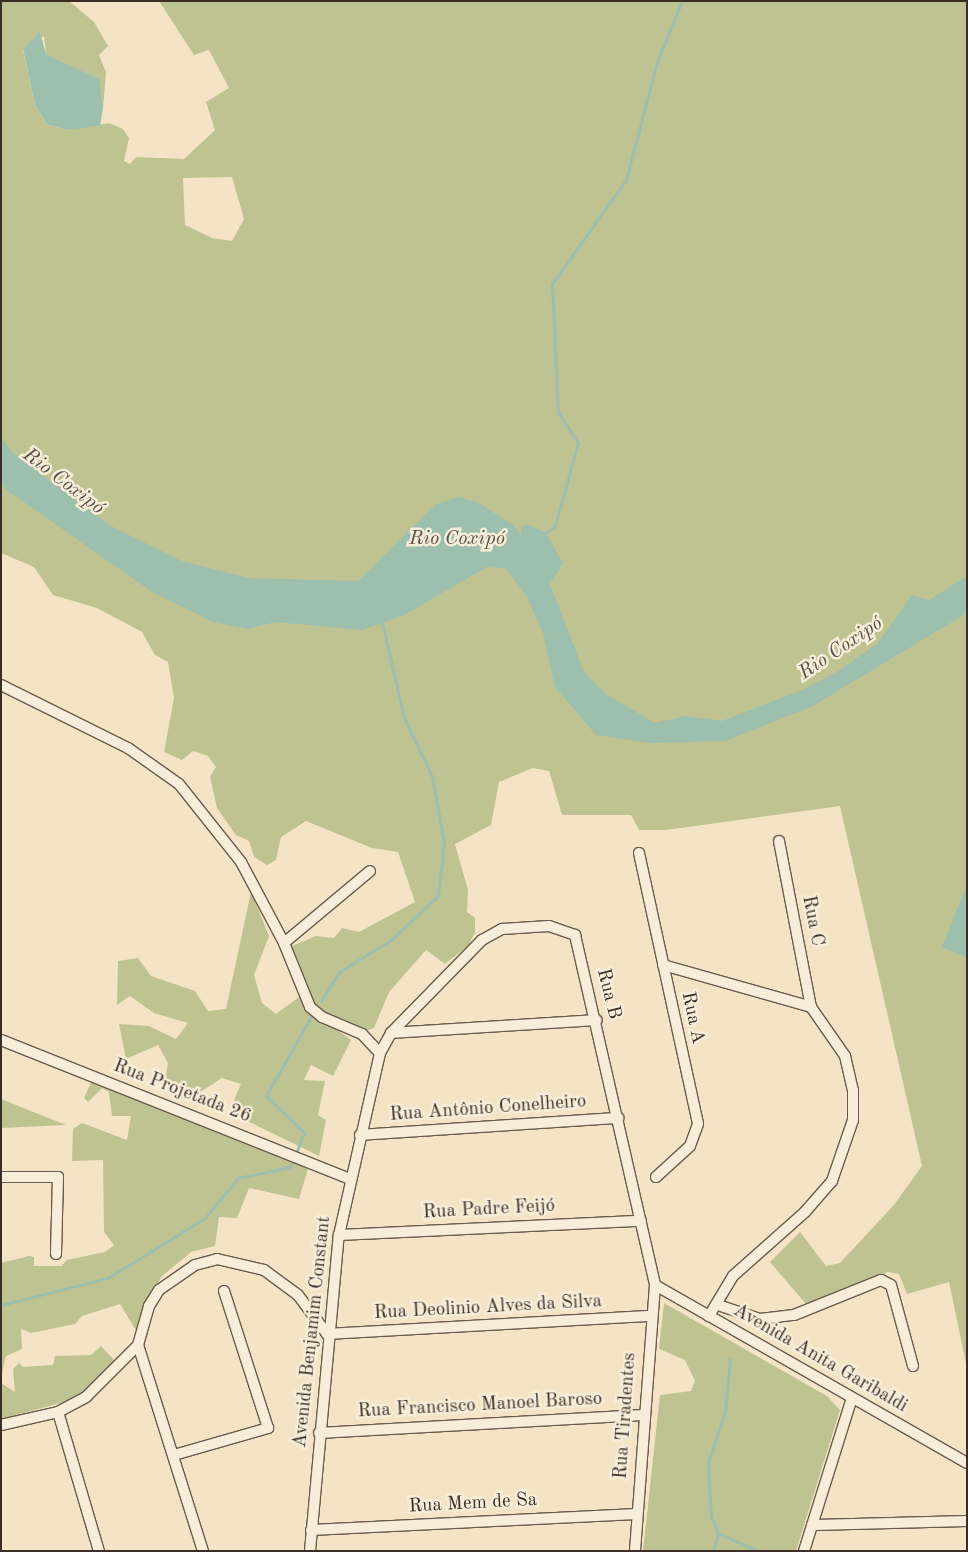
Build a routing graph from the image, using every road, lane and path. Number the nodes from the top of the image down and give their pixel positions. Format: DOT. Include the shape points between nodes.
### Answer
graph roads {
  1 [pos="1,685"];
  2 [pos="779,841"];
  3 [pos="639,853"];
  4 [pos="370,872"];
  5 [pos="284,943"];
  6 [pos="663,965"];
  7 [pos="811,1007"];
  8 [pos="597,1020"];
  9 [pos="391,1033"];
  10 [pos="1,1040"];
  11 [pos="380,1053"];
  12 [pos="618,1118"];
  13 [pos="360,1136"];
  14 [pos="1,1177"];
  15 [pos="656,1177"];
  16 [pos="350,1179"];
  17 [pos="641,1221"];
  18 [pos="339,1235"];
  19 [pos="56,1254"];
  20 [pos="655,1285"];
  21 [pos="224,1291"];
  22 [pos="718,1305"];
  23 [pos="652,1316"];
  24 [pos="709,1316"];
  25 [pos="327,1334"];
  26 [pos="138,1345"];
  27 [pos="913,1366"];
  28 [pos="852,1398"];
  29 [pos="58,1412"];
  30 [pos="642,1415"];
  31 [pos="1,1425"];
  32 [pos="319,1432"];
  33 [pos="174,1455"];
  34 [pos="967,1463"];
  35 [pos="638,1514"];
  36 [pos="967,1520"];
  37 [pos="812,1525"];
  38 [pos="311,1530"];
  39 [pos="99,1551"];
  40 [pos="203,1551"];
  41 [pos="310,1551"];
  42 [pos="635,1551"];
  43 [pos="804,1551"];
  1 -- 5 [label="street" via="128,748 179,784 241,862"];
  2 -- 7 [label="street, Rua C"];
  3 -- 6 [label="street, Rua A"];
  4 -- 5 [label="street"];
  5 -- 11 [label="street" via="310,1007 322,1017 362,1034"];
  6 -- 7 [label="street"];
  6 -- 15 [label="street, Rua A" via="698,1124 690,1146"];
  7 -- 22 [label="street" via="844,1056 853,1090 853,1120 844,1152 832,1181 806,1212 733,1276"];
  8 -- 9 [label="street"];
  8 -- 9 [label="street, Rua B" via="575,935 549,926 502,929 482,940"];
  8 -- 12 [label="street, Rua B"];
  9 -- 11 [label="street, Avenida Benjamim Constant"];
  10 -- 16 [label="street, Rua Projetada 26" via="290,1152"];
  11 -- 13 [label="street, Avenida Benjamim Constant"];
  12 -- 13 [label="street, Rua Antônio Conelheiro"];
  12 -- 17 [label="street, Rua B"];
  13 -- 16 [label="street, Avenida Benjamim Constant"];
  14 -- 19 [label="street" via="58,1177"];
  16 -- 18 [label="street, Avenida Benjamim Constant"];
  17 -- 18 [label="street, Rua Padre Feijó"];
  17 -- 20 [label="street, Rua B"];
  18 -- 25 [label="street, Avenida Benjamim Constant"];
  20 -- 23 [label="street, Rua Tiradentes"];
  20 -- 24 [label="street, Avenida Anita Garibaldi"];
  21 -- 33 [label="street" via="268,1428"];
  22 -- 24 [label="street"];
  22 -- 27 [label="street" via="760,1319 794,1315 881,1280 890,1284"];
  23 -- 25 [label="street, Rua Deolinio Alves da Silva"];
  23 -- 30 [label="street, Rua Tiradentes"];
  24 -- 28 [label="street, Avenida Anita Garibaldi"];
  25 -- 26 [label="street" via="283,1281 256,1267 217,1259 195,1265 159,1290 149,1306"];
  25 -- 32 [label="street, Avenida Benjamim Constant"];
  26 -- 29 [label="street" via="106,1380"];
  26 -- 33 [label="street"];
  28 -- 34 [label="street, Avenida Anita Garibaldi"];
  28 -- 37 [label="street"];
  29 -- 31 [label="street"];
  29 -- 39 [label="street"];
  30 -- 32 [label="street, Rua Francisco Manoel Baroso"];
  30 -- 35 [label="street, Rua Tiradentes"];
  32 -- 38 [label="street, Avenida Benjamim Constant"];
  33 -- 40 [label="street"];
  35 -- 38 [label="street, Rua Mem de Sa"];
  35 -- 42 [label="street, Rua Tiradentes"];
  36 -- 37 [label="street"];
  37 -- 43 [label="street"];
  38 -- 41 [label="street, Avenida Benjamim Constant"];
}
